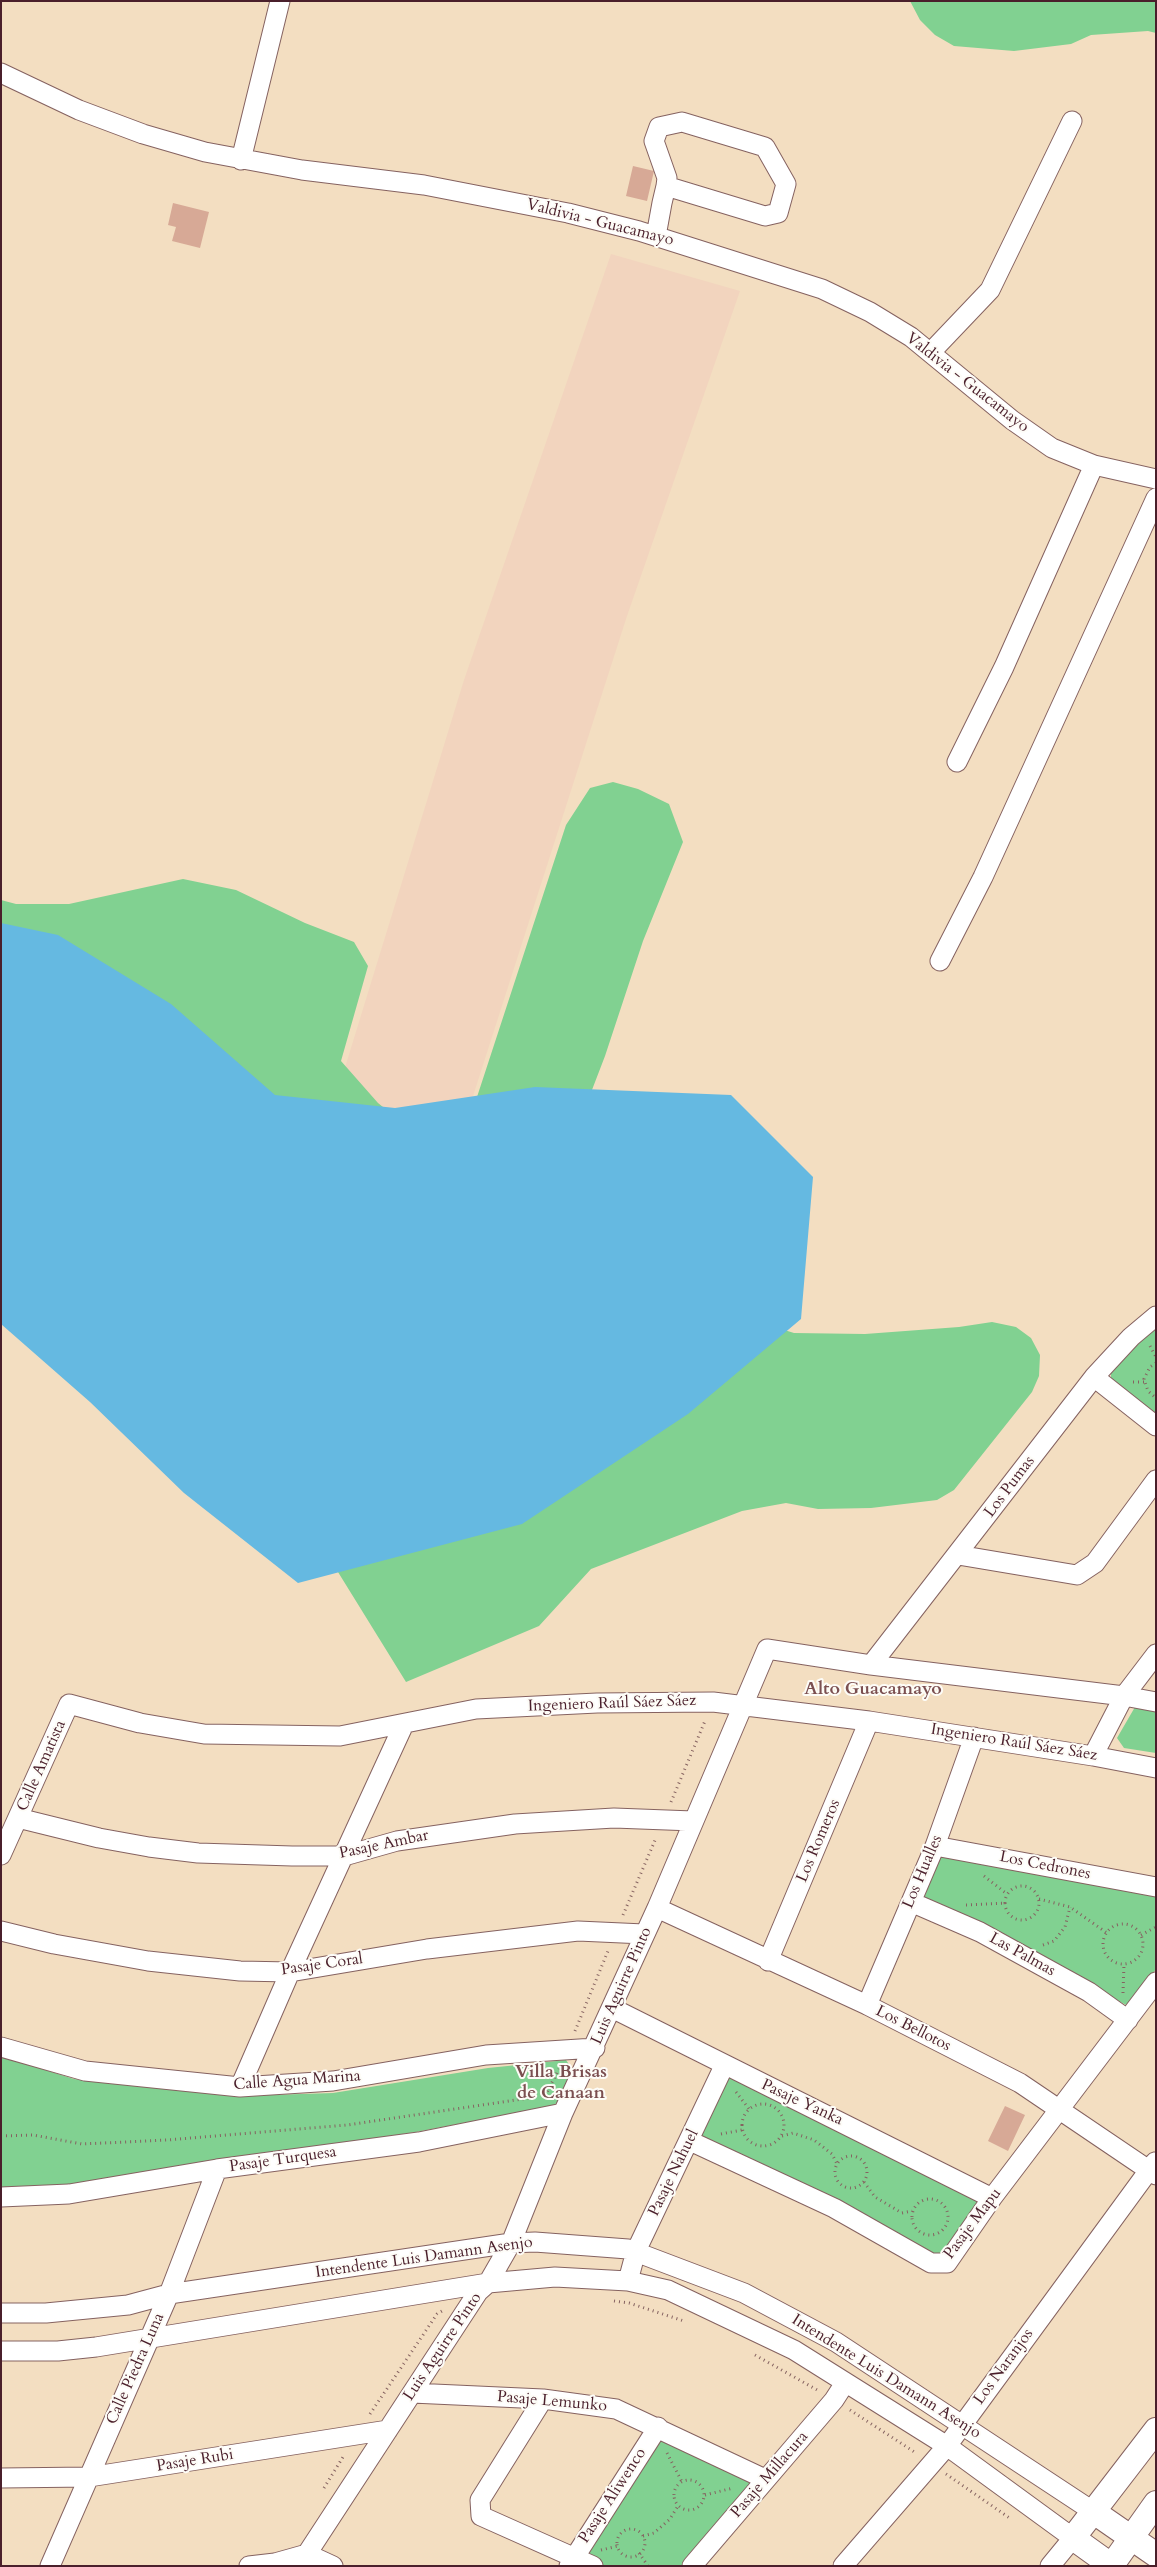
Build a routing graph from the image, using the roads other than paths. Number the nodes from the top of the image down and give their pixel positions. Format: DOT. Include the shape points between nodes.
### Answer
graph roads {
  1 [pos="280,1"];
  2 [pos="1,73"];
  3 [pos="1072,121"];
  4 [pos="242,160"];
  5 [pos="666,186"];
  6 [pos="656,236"];
  7 [pos="931,352"];
  8 [pos="1094,465"];
  9 [pos="1156,479"];
  10 [pos="1156,498"];
  11 [pos="957,762"];
  12 [pos="940,961"];
  13 [pos="1156,1316"];
  14 [pos="1094,1377"];
  15 [pos="1156,1426"];
  16 [pos="1156,1480"];
  17 [pos="958,1555"];
  18 [pos="1156,1654"];
  19 [pos="871,1665"];
  20 [pos="1124,1696"];
  21 [pos="1156,1702"];
  22 [pos="70,1704"];
  23 [pos="743,1706"];
  24 [pos="870,1721"];
  25 [pos="404,1724"];
  26 [pos="974,1737"];
  27 [pos="1093,1756"];
  28 [pos="1156,1768"];
  29 [pos="18,1818"];
  30 [pos="693,1821"];
  31 [pos="935,1846"];
  32 [pos="1,1855"];
  33 [pos="344,1856"];
  34 [pos="1156,1886"];
  35 [pos="910,1902"];
  36 [pos="657,1908"];
  37 [pos="1,1931"];
  38 [pos="644,1934"];
  39 [pos="768,1961"];
  40 [pos="290,1972"];
  41 [pos="1156,1982"];
  42 [pos="867,2005"];
  43 [pos="612,2008"];
  44 [pos="1125,2018"];
  45 [pos="1,2047"];
  46 [pos="595,2048"];
  47 [pos="724,2066"];
  48 [pos="240,2087"];
  49 [pos="1058,2110"];
  50 [pos="563,2113"];
  51 [pos="690,2141"];
  52 [pos="217,2169"];
  53 [pos="1153,2169"];
  54 [pos="1,2197"];
  55 [pos="992,2198"];
  56 [pos="511,2243"];
  57 [pos="636,2251"];
  58 [pos="628,2281"];
  59 [pos="488,2283"];
  60 [pos="169,2294"];
  61 [pos="1,2313"];
  62 [pos="149,2339"];
  63 [pos="1,2351"];
  64 [pos="845,2383"];
  65 [pos="412,2393"];
  66 [pos="543,2399"];
  67 [pos="962,2424"];
  68 [pos="658,2427"];
  69 [pos="388,2430"];
  70 [pos="1156,2430"];
  71 [pos="947,2446"];
  72 [pos="89,2477"];
  73 [pos="1,2478"];
  74 [pos="765,2479"];
  75 [pos="1156,2503"];
  76 [pos="1094,2512"];
  77 [pos="1130,2537"];
  78 [pos="1073,2538"];
  79 [pos="1156,2555"];
  80 [pos="303,2560"];
  81 [pos="571,2561"];
  82 [pos="1112,2565"];
  83 [pos="50,2566"];
  84 [pos="249,2566"];
  85 [pos="332,2566"];
  86 [pos="593,2566"];
  87 [pos="692,2566"];
  88 [pos="843,2566"];
  89 [pos="1050,2566"];
  1 -- 4 [label="street"];
  2 -- 4 [label="street, Valdivia - Guacamayo" via="79,110 143,134"];
  3 -- 7 [label="street" via="990,290"];
  4 -- 6 [label="street, Valdivia - Guacamayo" via="496,197"];
  5 -- 5 [label="street" via="667,178 654,141 659,127 682,122 765,147 786,184 778,213 765,216"];
  5 -- 6 [label="street"];
  6 -- 7 [label="street, Valdivia - Guacamayo" via="822,289 870,312"];
  7 -- 8 [label="street, Valdivia - Guacamayo" via="1012,420 1052,448"];
  8 -- 9 [label="street, Valdivia - Guacamayo"];
  8 -- 11 [label="street" via="1004,667"];
  10 -- 12 [label="street" via="983,877"];
  13 -- 14 [label="street, Los Pumas" via="1131,1337"];
  14 -- 15 [label="street"];
  14 -- 17 [label="street, Los Pumas"];
  16 -- 17 [label="street" via="1095,1563 1077,1575"];
  17 -- 19 [label="street, Los Pumas"];
  18 -- 20 [label="street"];
  19 -- 20 [label="street"];
  19 -- 23 [label="street, Luis Aguirre Pinto" via="767,1649"];
  20 -- 21 [label="street"];
  20 -- 27 [label="street"];
  22 -- 25 [label="street, Ingeniero Raúl Sáez Sáez" via="140,1723 204,1734 340,1736"];
  22 -- 29 [label="street, Calle Amatista"];
  23 -- 24 [label="street, Ingeniero Raúl Sáez Sáez"];
  23 -- 25 [label="street, Ingeniero Raúl Sáez Sáez" via="713,1702 597,1702 476,1709"];
  23 -- 30 [label="street, Luis Aguirre Pinto"];
  24 -- 26 [label="street, Ingeniero Raúl Sáez Sáez"];
  24 -- 39 [label="street, Los Romeros"];
  25 -- 33 [label="street"];
  26 -- 27 [label="street, Ingeniero Raúl Sáez Sáez"];
  26 -- 31 [label="street, Los Hualles"];
  27 -- 28 [label="street, Ingeniero Raúl Sáez Sáez"];
  29 -- 32 [label="street, Calle Amatista"];
  29 -- 33 [label="street, Pasaje Ambar" via="99,1838 190,1852 246,1856"];
  30 -- 33 [label="street, Pasaje Ambar" via="594,1819 515,1824 397,1841"];
  30 -- 36 [label="street, Luis Aguirre Pinto"];
  31 -- 34 [label="street, Los Cedrones"];
  31 -- 35 [label="street, Los Hualles"];
  33 -- 40 [label="street"];
  35 -- 42 [label="street, Los Hualles"];
  35 -- 44 [label="street, Las Palmas" via="980,1932 1089,1992"];
  36 -- 38 [label="street, Luis Aguirre Pinto"];
  36 -- 39 [label="street, Los Bellotos"];
  37 -- 40 [label="street, Pasaje Coral" via="148,1961 240,1971"];
  38 -- 40 [label="street, Pasaje Coral" via="578,1931 426,1949"];
  38 -- 43 [label="street, Luis Aguirre Pinto"];
  39 -- 42 [label="street, Los Bellotos"];
  40 -- 48 [label="street"];
  41 -- 44 [label="street, Pasaje Mapu"];
  42 -- 49 [label="street, Los Bellotos" via="1020,2083"];
  43 -- 46 [label="street, Luis Aguirre Pinto"];
  43 -- 47 [label="street, Pasaje Yanka"];
  44 -- 49 [label="street, Pasaje Mapu"];
  45 -- 48 [label="street, Calle Agua Marina" via="85,2072"];
  46 -- 48 [label="street, Calle Agua Marina" via="486,2055 333,2081"];
  46 -- 50 [label="street, Luis Aguirre Pinto"];
  47 -- 51 [label="street, Pasaje Nahuel"];
  47 -- 55 [label="street, Pasaje Yanka" via="870,2135"];
  49 -- 53 [label="street, Los Bellotos"];
  49 -- 55 [label="street, Pasaje Mapu"];
  50 -- 52 [label="street, Pasaje Turquesa" via="419,2142"];
  50 -- 56 [label="street, Luis Aguirre Pinto"];
  51 -- 55 [label="street, Pasaje Mapu" via="834,2208 931,2263 947,2263"];
  51 -- 57 [label="street, Pasaje Nahuel"];
  52 -- 54 [label="street, Pasaje Turquesa" via="70,2194"];
  52 -- 60 [label="street, Calle Piedra Luna"];
  53 -- 67 [label="street, Los Naranjos"];
  56 -- 57 [label="street, Intendente Luis Damann Asenjo" via="587,2245"];
  56 -- 59 [label="street, Luis Aguirre Pinto"];
  56 -- 60 [label="street, Intendente Luis Damann Asenjo"];
  57 -- 58 [label="street, Pasaje Nahuel"];
  57 -- 67 [label="street, Intendente Luis Damann Asenjo" via="752,2297 836,2342"];
  58 -- 59 [label="street, Intendente Luis Damann Asenjo" via="555,2277"];
  58 -- 64 [label="street, Intendente Luis Damann Asenjo" via="668,2290 738,2322 794,2350"];
  59 -- 62 [label="street, Intendente Luis Damann Asenjo"];
  59 -- 65 [label="street, Luis Aguirre Pinto" via="478,2292"];
  60 -- 61 [label="street, Intendente Luis Damann Asenjo" via="128,2305 88,2310"];
  60 -- 62 [label="street, Calle Piedra Luna"];
  62 -- 63 [label="street, Intendente Luis Damann Asenjo" via="58,2351"];
  62 -- 72 [label="street, Calle Piedra Luna"];
  64 -- 71 [label="street, Intendente Luis Damann Asenjo"];
  64 -- 74 [label="street, Pasaje Millacura"];
  65 -- 66 [label="street, Pasaje Lemunko"];
  65 -- 69 [label="street, Luis Aguirre Pinto"];
  66 -- 68 [label="street, Pasaje Lemunko" via="616,2409"];
  66 -- 81 [label="street" via="480,2500 481,2516"];
  67 -- 71 [label="street, Los Naranjos"];
  67 -- 76 [label="street, Intendente Luis Damann Asenjo"];
  68 -- 74 [label="street, Pasaje Lemunko"];
  68 -- 81 [label="street, Pasaje Aliwenco"];
  69 -- 72 [label="street, Pasaje Rubi"];
  69 -- 80 [label="street, Luis Aguirre Pinto"];
  70 -- 76 [label="main road"];
  71 -- 78 [label="street, Intendente Luis Damann Asenjo"];
  71 -- 88 [label="street, Los Naranjos"];
  72 -- 73 [label="street, Pasaje Rubi"];
  72 -- 83 [label="street, Calle Piedra Luna"];
  74 -- 87 [label="street, Pasaje Millacura"];
  75 -- 77 [label="main road"];
  76 -- 77 [label="main road, Intendente Luis Damann Asenjo"];
  76 -- 78 [label="main road"];
  77 -- 79 [label="main road, Intendente Luis Damann Asenjo"];
  77 -- 82 [label="main road"];
  78 -- 82 [label="main road, Intendente Luis Damann Asenjo"];
  78 -- 89 [label="street"];
  80 -- 84 [label="street"];
  80 -- 85 [label="street"];
  81 -- 86 [label="street"];
}
